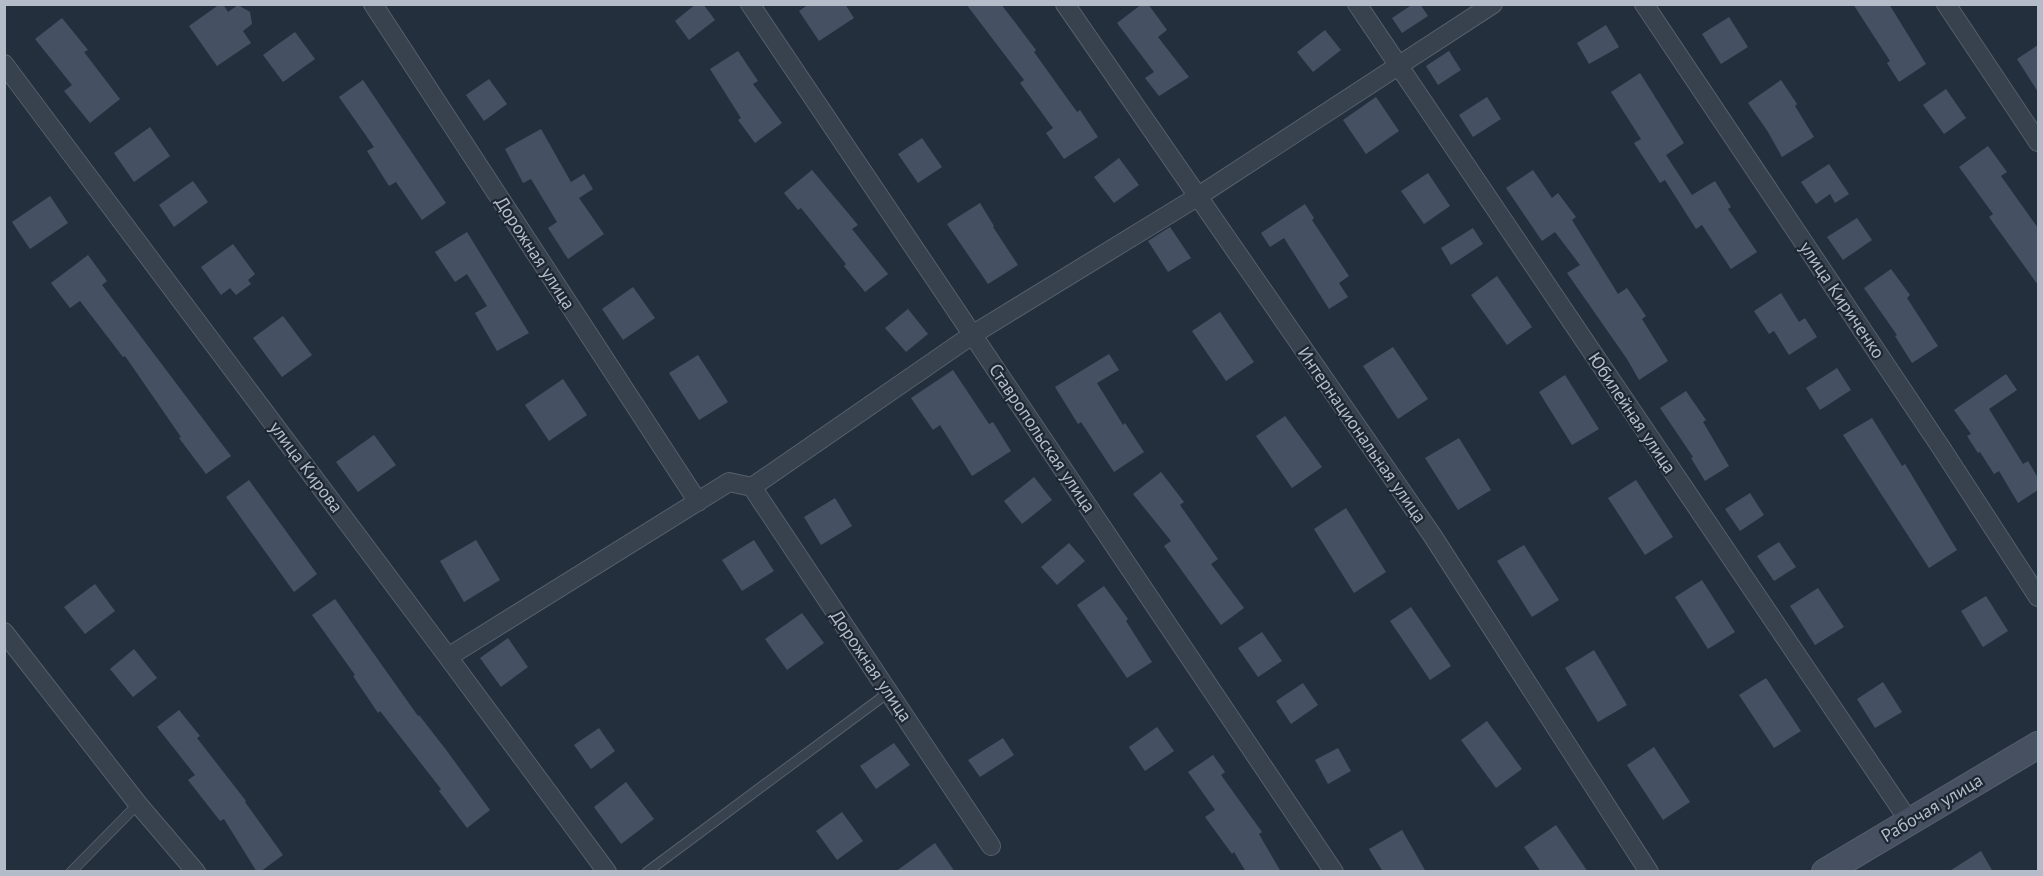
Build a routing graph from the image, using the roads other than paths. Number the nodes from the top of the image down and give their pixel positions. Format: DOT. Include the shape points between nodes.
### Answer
graph roads {
  1 [pos="372,4"];
  2 [pos="750,4"];
  3 [pos="1065,4"];
  4 [pos="1357,4"];
  5 [pos="1493,4"];
  6 [pos="1644,4"];
  7 [pos="1946,4"];
  8 [pos="4,64"];
  9 [pos="1397,66"];
  10 [pos="2038,142"];
  11 [pos="1197,197"];
  12 [pos="972,335"];
  13 [pos="752,487"];
  14 [pos="698,502"];
  15 [pos="2038,597"];
  16 [pos="4,632"];
  17 [pos="448,657"];
  18 [pos="889,692"];
  19 [pos="2038,745"];
  20 [pos="138,804"];
  21 [pos="1909,821"];
  22 [pos="991,846"];
  23 [pos="71,872"];
  24 [pos="196,872"];
  25 [pos="607,872"];
  26 [pos="647,872"];
  27 [pos="1334,872"];
  28 [pos="1649,872"];
  29 [pos="1825,872"];
  1 -- 14 [label="street, Дорожная улица"];
  2 -- 12 [label="street, Ставропольская улица"];
  3 -- 11 [label="street, Интернациональная улица"];
  4 -- 9 [label="street, Юбилейная улица"];
  5 -- 9 [label="street"];
  6 -- 15 [label="street, улица Кириченко"];
  7 -- 10 [label="street"];
  8 -- 17 [label="street, улица Кирова"];
  9 -- 11 [label="street"];
  9 -- 21 [label="street, Юбилейная улица"];
  11 -- 12 [label="street"];
  11 -- 28 [label="street, Интернациональная улица" via="1432,535"];
  12 -- 13 [label="street"];
  12 -- 27 [label="street, Ставропольская улица"];
  13 -- 14 [label="street" via="729,482"];
  13 -- 18 [label="street, Дорожная улица"];
  14 -- 17 [label="street"];
  16 -- 20 [label="street"];
  17 -- 25 [label="street, улица Кирова"];
  18 -- 22 [label="street, Дорожная улица"];
  18 -- 26 [label="lane"];
  19 -- 21 [label="street, Рабочая улица"];
  20 -- 23 [label="lane"];
  20 -- 24 [label="street"];
  21 -- 29 [label="street, Рабочая улица"];
}
